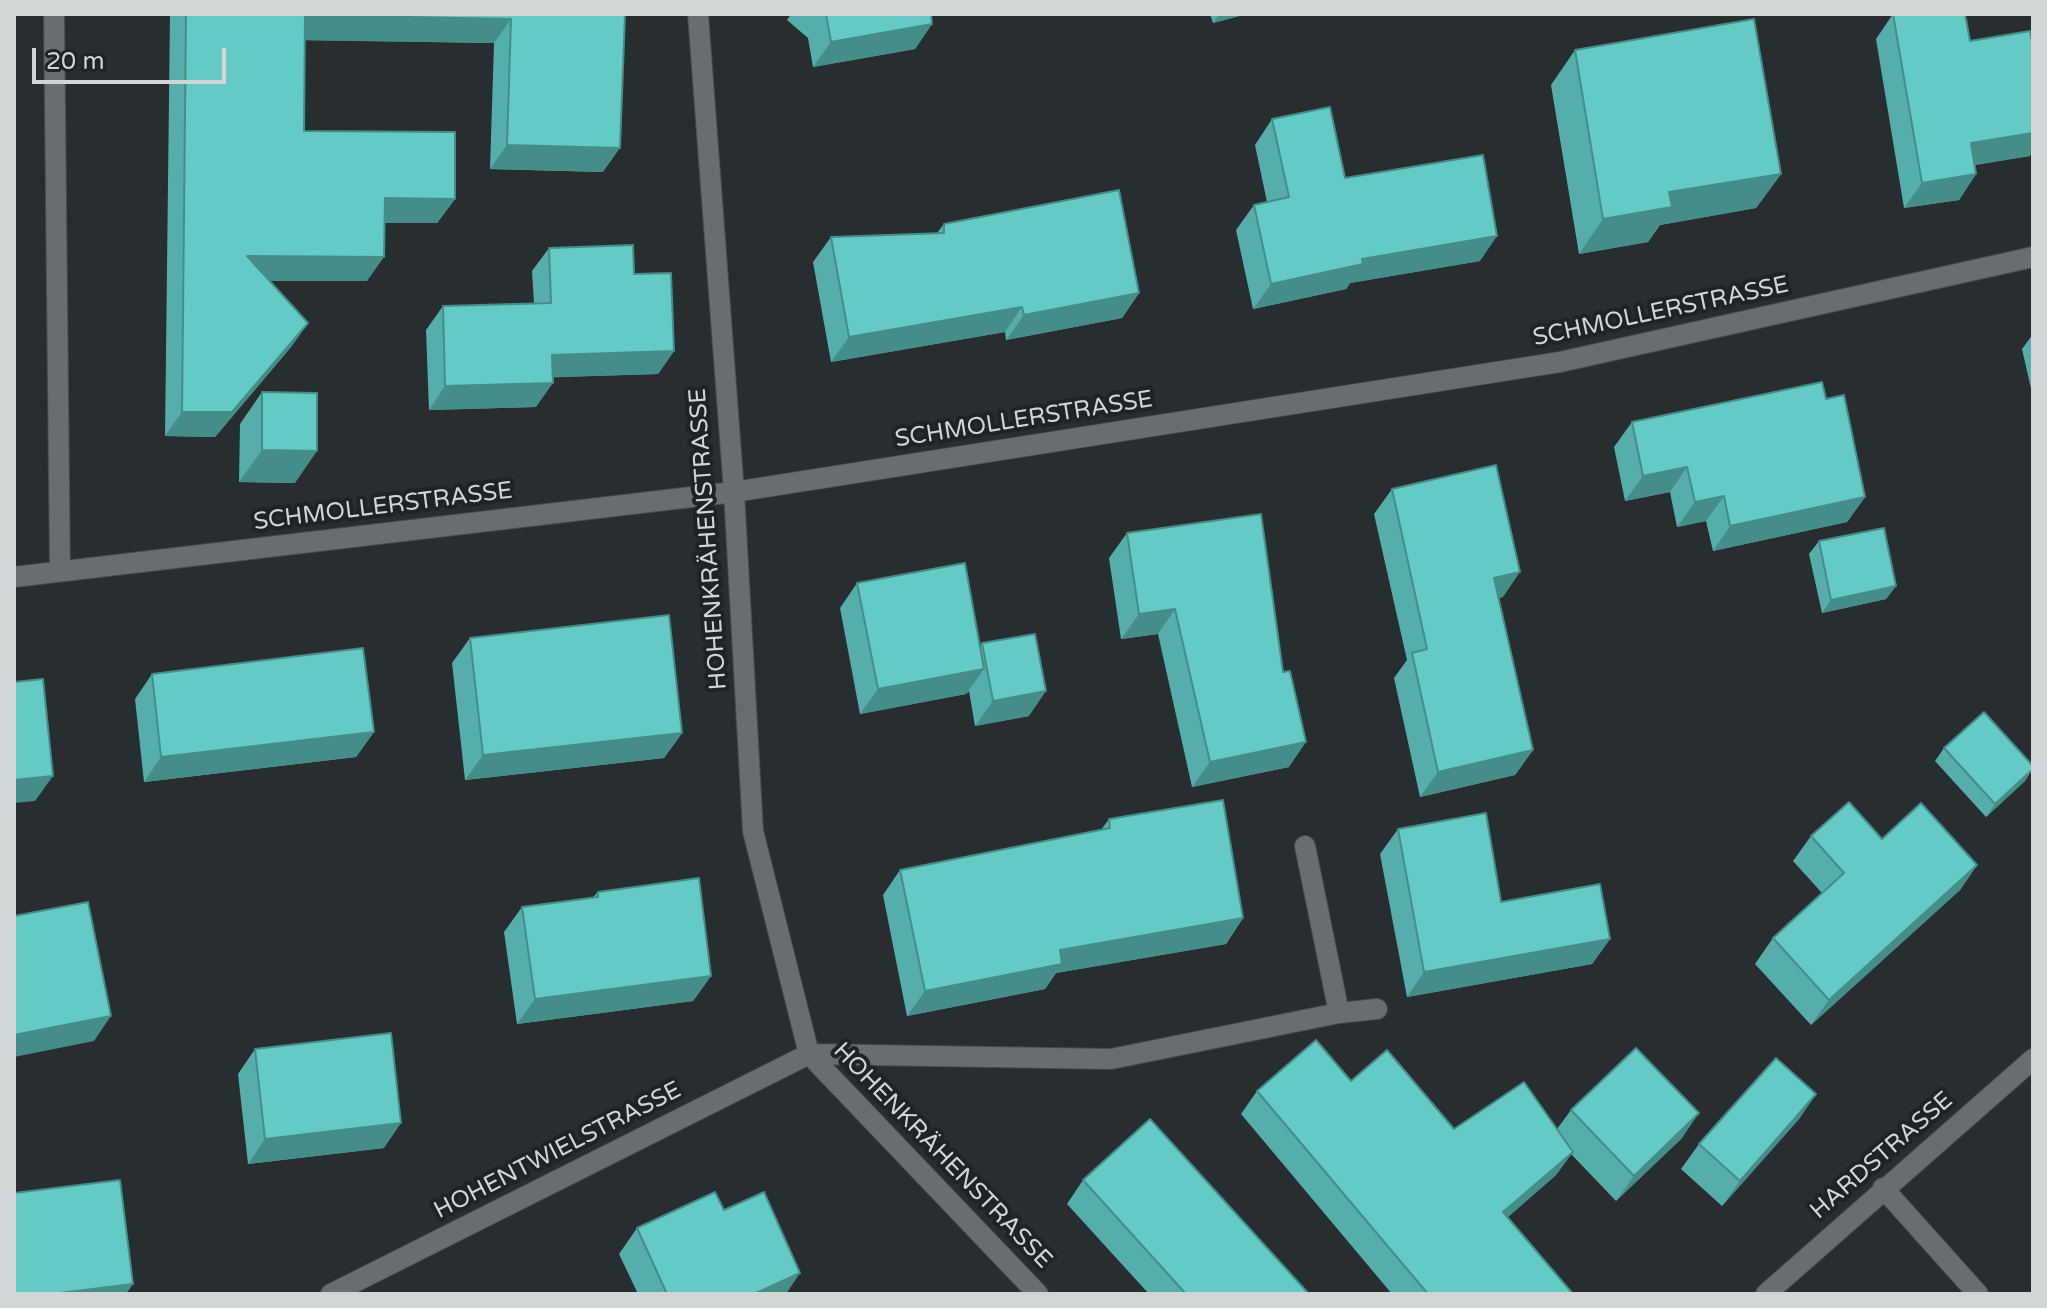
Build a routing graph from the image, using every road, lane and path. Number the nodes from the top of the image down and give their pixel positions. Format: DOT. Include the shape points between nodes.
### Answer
graph roads {
  1 [pos="54,14"];
  2 [pos="698,14"];
  3 [pos="2033,257"];
  4 [pos="734,492"];
  5 [pos="60,571"];
  6 [pos="14,577"];
  7 [pos="1305,846"];
  8 [pos="1377,1009"];
  9 [pos="1339,1013"];
  10 [pos="809,1054"];
  11 [pos="2033,1059"];
  12 [pos="1883,1188"];
  13 [pos="331,1294"];
  14 [pos="1038,1294"];
  15 [pos="1766,1294"];
  16 [pos="1978,1294"];
  1 -- 5 [label="street"];
  2 -- 4 [label="street, HOHENKRÄHENSTRASSE"];
  3 -- 4 [label="street, SCHMOLLERSTRASSE" via="1560,362"];
  4 -- 5 [label="street, SCHMOLLERSTRASSE"];
  4 -- 10 [label="street, HOHENKRÄHENSTRASSE" via="753,831"];
  5 -- 6 [label="street, SCHMOLLERSTRASSE"];
  7 -- 9 [label="street"];
  8 -- 9 [label="street, HOHENKRÄHENSTRASSE"];
  9 -- 10 [label="street, HOHENKRÄHENSTRASSE" via="1111,1059"];
  10 -- 13 [label="street, HOHENTWIELSTRASSE"];
  10 -- 14 [label="street, HOHENKRÄHENSTRASSE"];
  11 -- 12 [label="street, HARDSTRASSE"];
  12 -- 15 [label="street, HARDSTRASSE"];
  12 -- 16 [label="street"];
}
